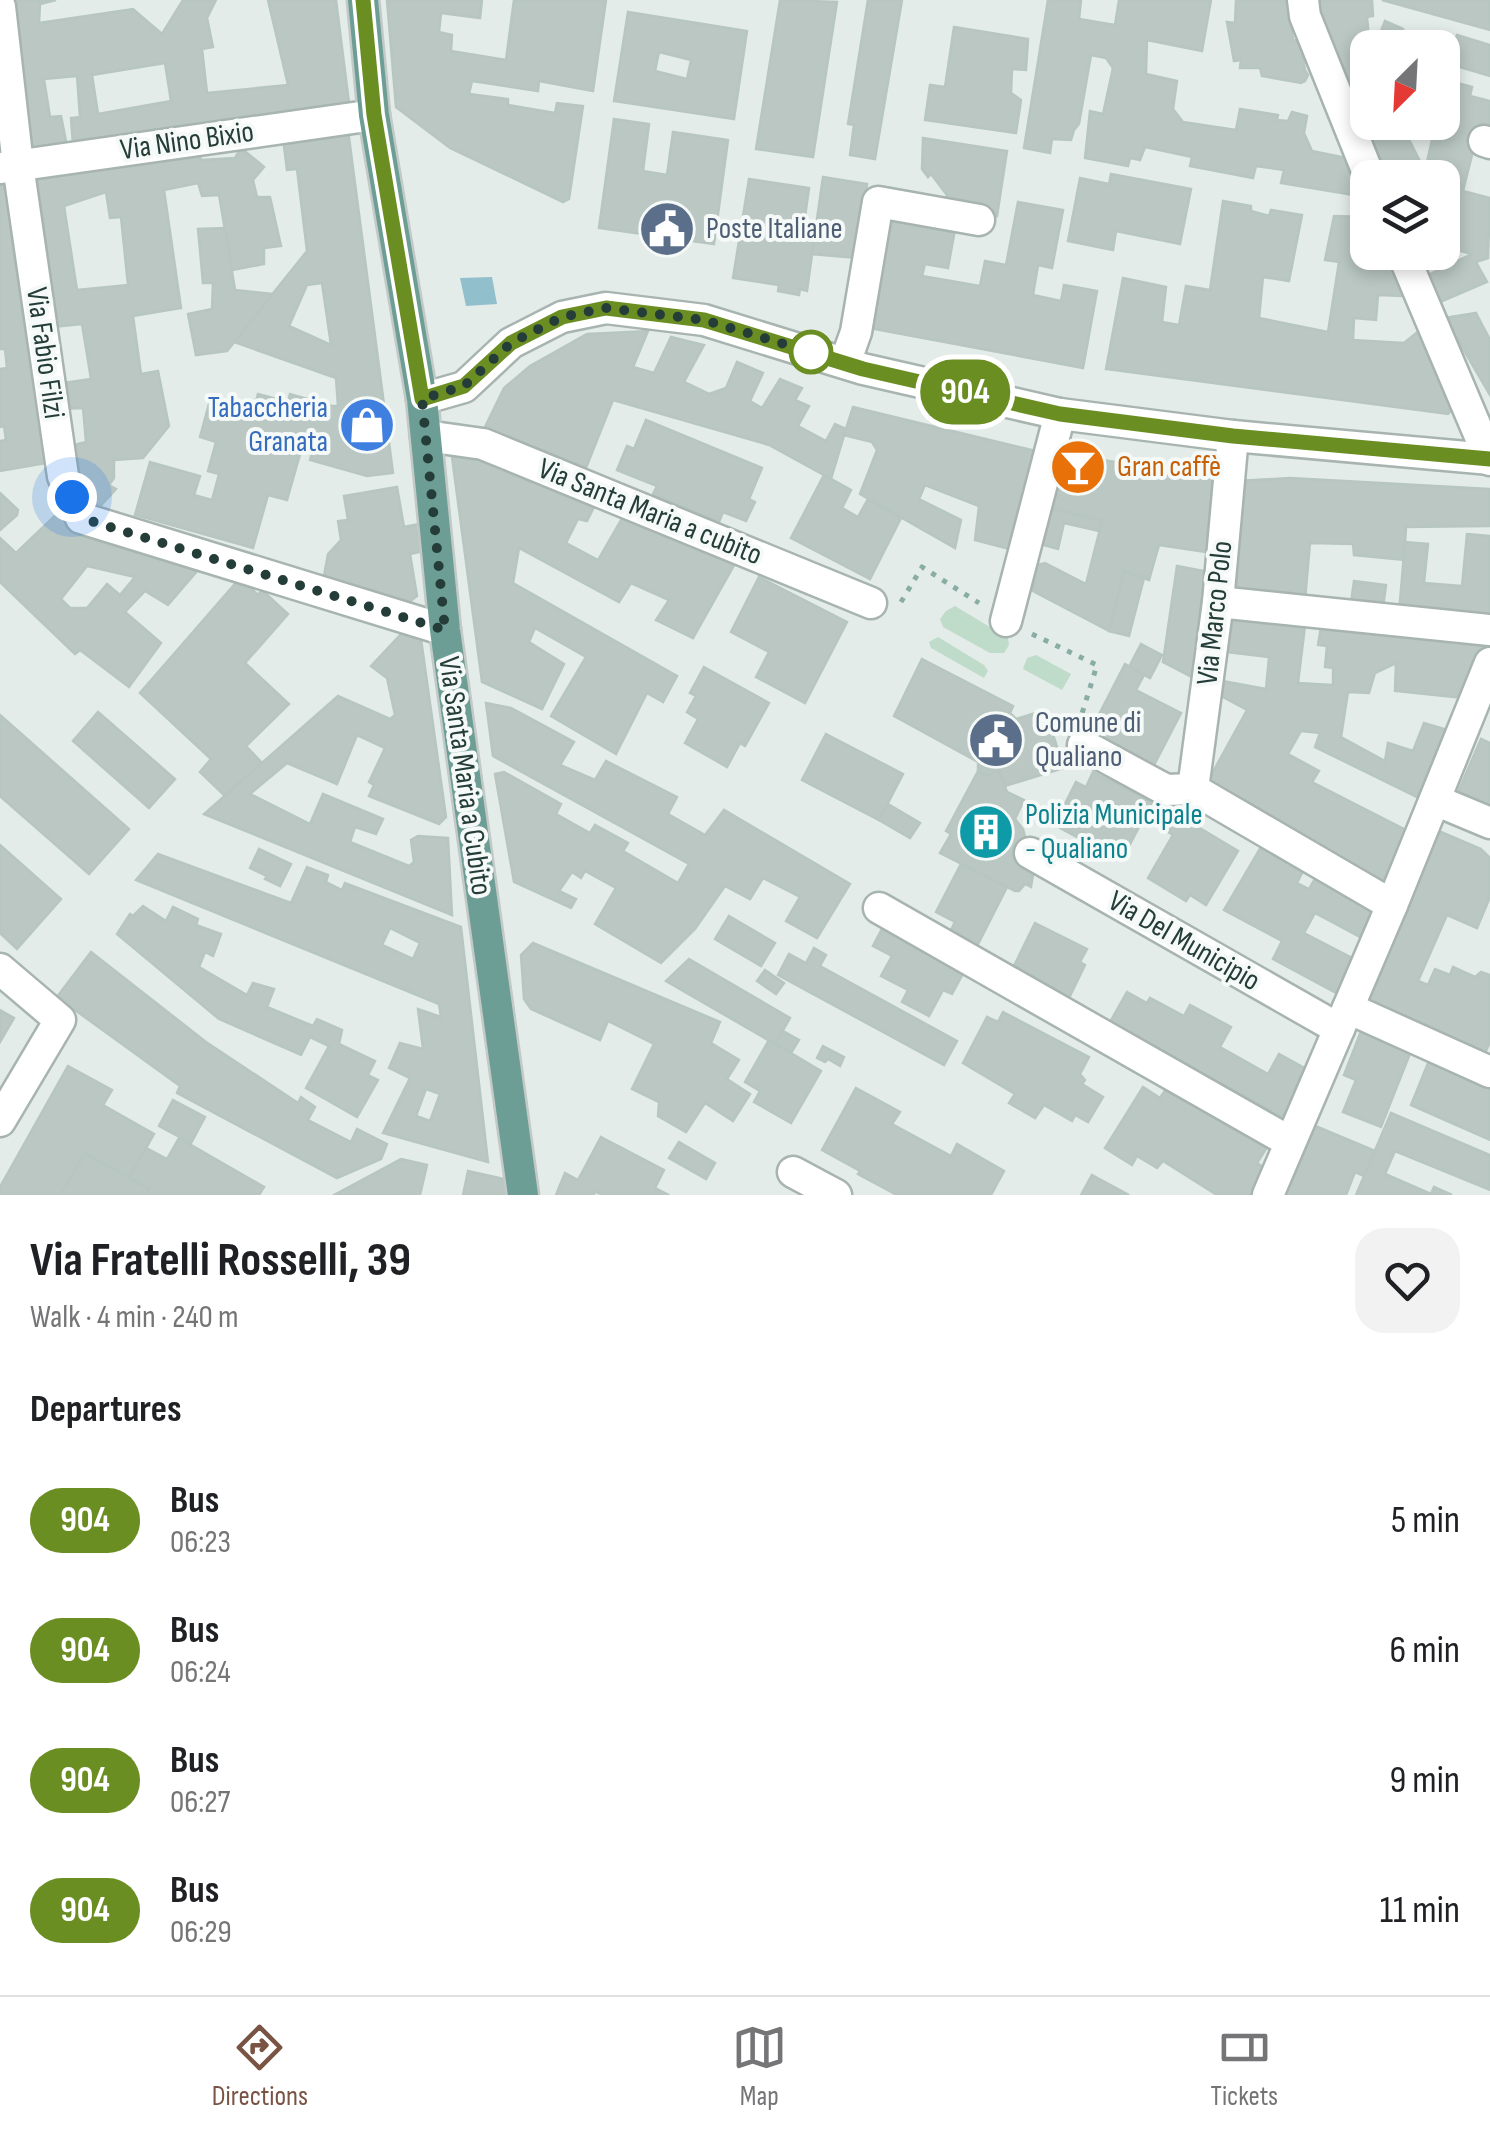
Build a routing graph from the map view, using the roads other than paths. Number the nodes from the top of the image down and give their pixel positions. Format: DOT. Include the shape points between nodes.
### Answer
graph roads {
  1 [pos="362,0"];
  2 [pos="1302,0"];
  3 [pos="0,6"];
  4 [pos="374,115"];
  5 [pos="1363,160"];
  6 [pos="9,167"];
  7 [pos="979,220"];
  8 [pos="1410,270"];
  9 [pos="845,363"];
  10 [pos="422,399"];
  11 [pos="1060,414"];
  12 [pos="426,436"];
  13 [pos="1233,436"];
  14 [pos="1490,459"];
  15 [pos="871,602"];
  16 [pos="1218,602"];
  17 [pos="1006,621"];
  18 [pos="445,630"];
  19 [pos="1490,630"];
  20 [pos="1490,663"];
  21 [pos="1083,745"];
  22 [pos="1193,789"];
  23 [pos="1435,800"];
  24 [pos="1490,823"];
  25 [pos="1030,853"];
  26 [pos="1392,905"];
  27 [pos="878,908"];
  28 [pos="0,969"];
  29 [pos="1344,1017"];
  30 [pos="1490,1072"];
  31 [pos="0,1121"];
  32 [pos="1290,1142"];
  33 [pos="792,1172"];
  34 [pos="524,1195"];
  35 [pos="836,1195"];
  36 [pos="1268,1195"];
  1 -- 4 [label="main road, Via Santa Maria a Cubito"];
  2 -- 5 [label="street"];
  3 -- 6 [label="street, Via Fabio Filzi"];
  4 -- 6 [label="street, Via Nino Bixio"];
  4 -- 10 [label="main road, Via Santa Maria a Cubito"];
  6 -- 18 [label="street, Via Fabio Filzi" via="62,476 81,518"];
  7 -- 9 [label="street" via="878,202"];
  8 -- 14 [label="street"];
  9 -- 10 [label="street" via="704,320 606,308 562,317 511,343 464,386"];
  9 -- 11 [label="street"];
  10 -- 12 [label="main road, Via Santa Maria a Cubito"];
  11 -- 13 [label="street"];
  11 -- 17 [label="street"];
  12 -- 15 [label="street, Via Santa Maria a cubito" via="482,444"];
  12 -- 18 [label="main road, Via Santa Maria a Cubito"];
  13 -- 14 [label="street"];
  13 -- 16 [label="street, Via Marco Polo"];
  16 -- 19 [label="street"];
  16 -- 22 [label="street, Via Marco Polo"];
  18 -- 34 [label="main road, Via Santa Maria a Cubito"];
  20 -- 23 [label="street"];
  21 -- 22 [label="street" via="1166,790"];
  22 -- 26 [label="street"];
  23 -- 24 [label="street"];
  23 -- 26 [label="street"];
  25 -- 29 [label="street, Via Del Municipio"];
  26 -- 29 [label="street"];
  27 -- 32 [label="street"];
  28 -- 31 [label="street" via="60,1020"];
  29 -- 30 [label="street, Via Del Municipio"];
  29 -- 32 [label="street"];
  32 -- 36 [label="street"];
  33 -- 35 [label="street"];
}
